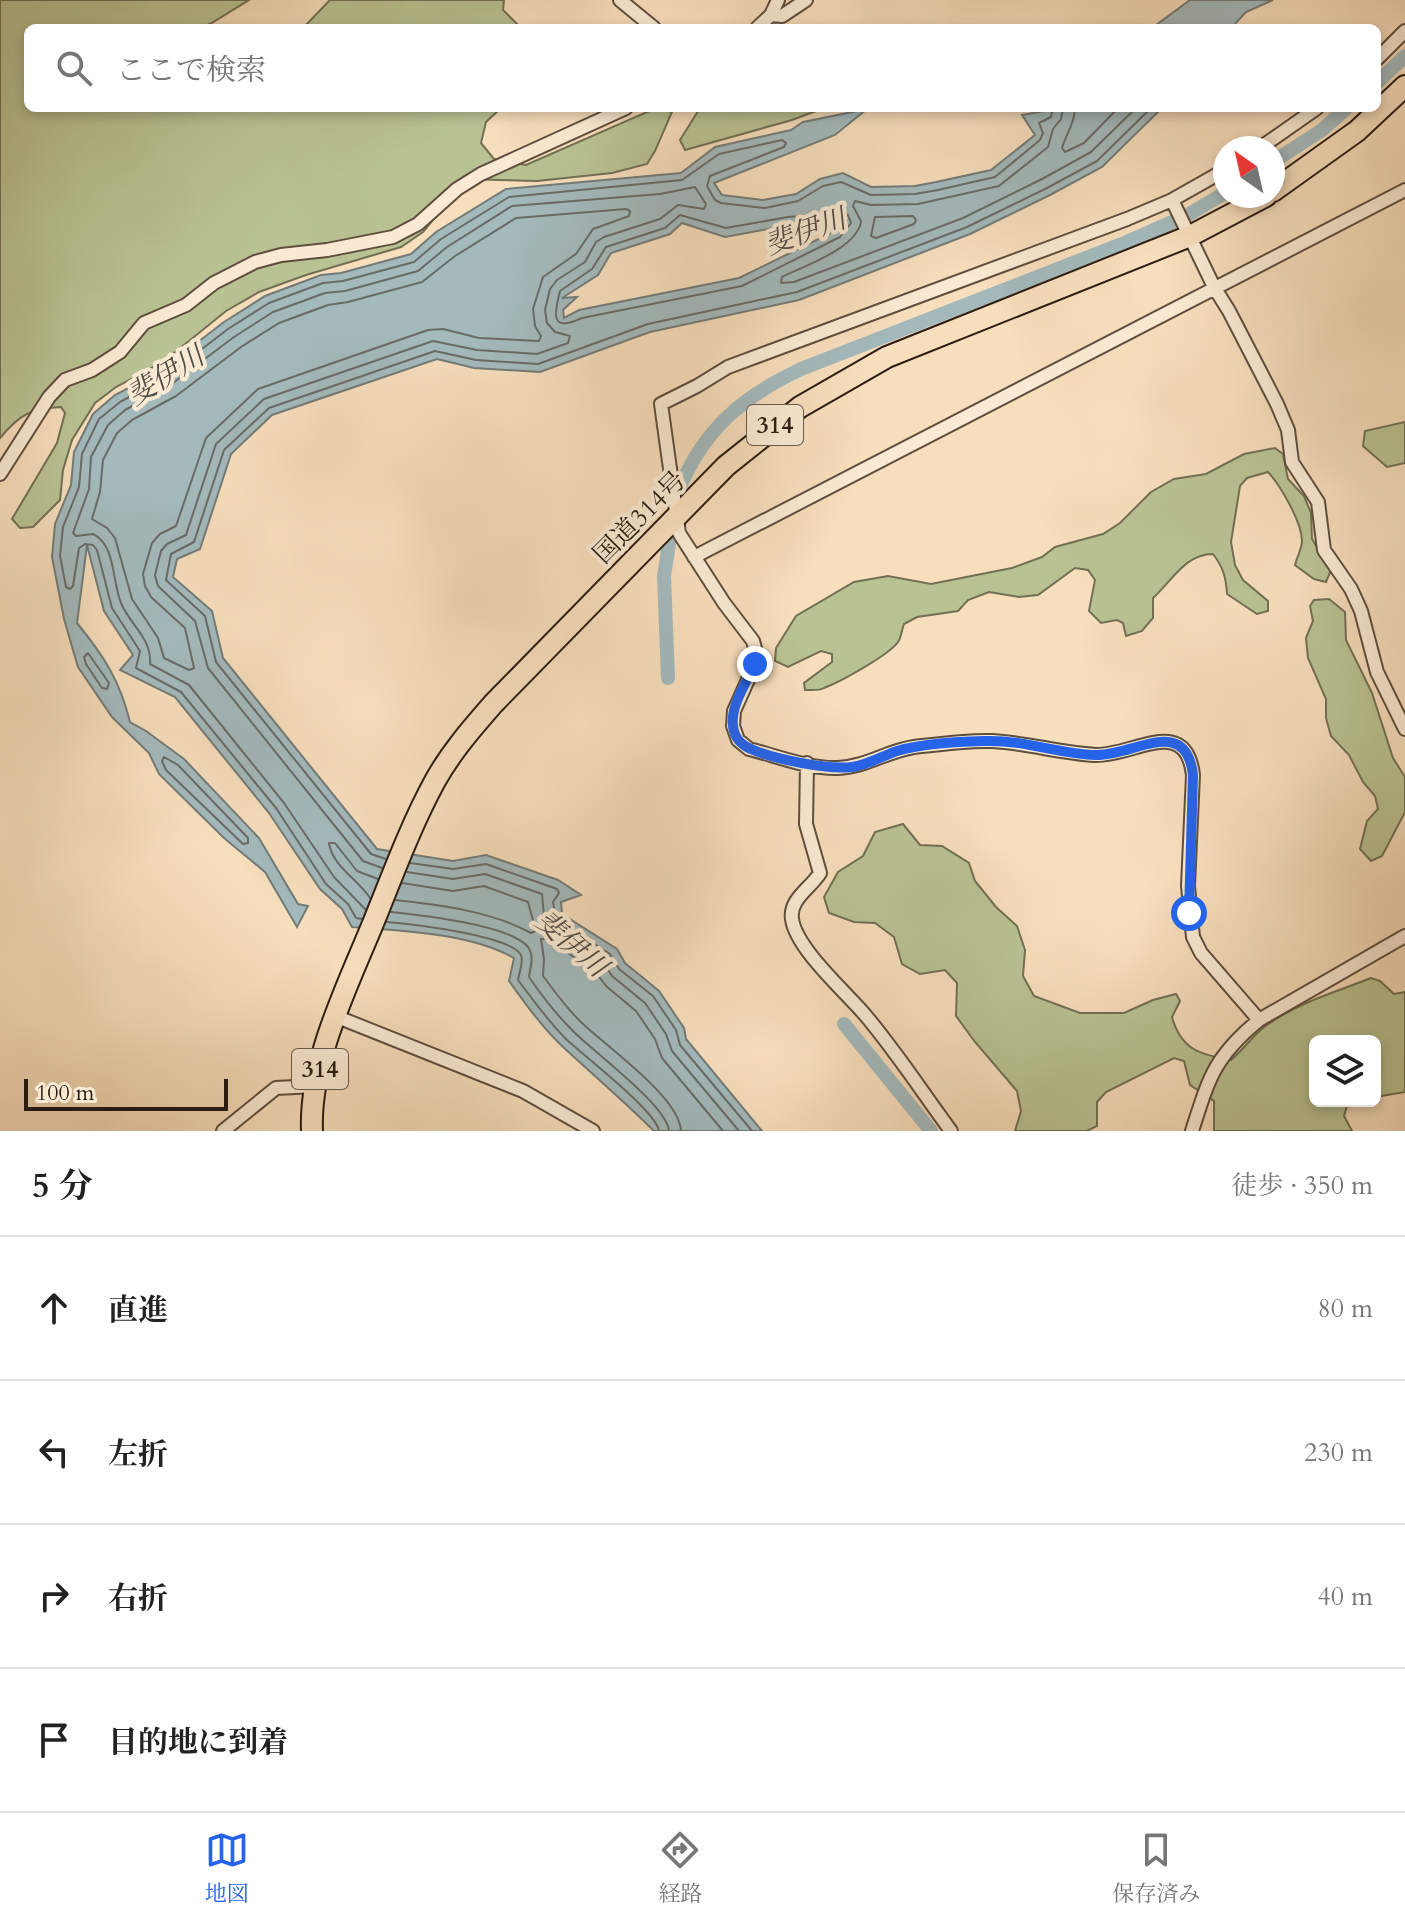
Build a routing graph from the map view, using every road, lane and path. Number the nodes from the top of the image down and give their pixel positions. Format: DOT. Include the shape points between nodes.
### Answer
graph roads {
  1 [pos="620,0"];
  2 [pos="778,0"];
  3 [pos="806,0"];
  4 [pos="771,15"];
  5 [pos="649,24"];
  6 [pos="761,24"];
  7 [pos="1405,31"];
  8 [pos="1381,55"];
  9 [pos="1405,86"];
  10 [pos="1381,108"];
  11 [pos="617,112"];
  12 [pos="1311,112"];
  13 [pos="1377,112"];
  14 [pos="1277,136"];
  15 [pos="1213,177"];
  16 [pos="1285,182"];
  17 [pos="1405,190"];
  18 [pos="1172,200"];
  19 [pos="1243,208"];
  20 [pos="1190,236"];
  21 [pos="1214,287"];
  22 [pos="0,474"];
  23 [pos="676,517"];
  24 [pos="694,557"];
  25 [pos="1405,729"];
  26 [pos="807,763"];
  27 [pos="1405,936"];
  28 [pos="336,1013"];
  29 [pos="1259,1020"];
  30 [pos="315,1086"];
  31 [pos="223,1131"];
  32 [pos="312,1131"];
  33 [pos="593,1131"];
  34 [pos="951,1131"];
  35 [pos="1192,1131"];
  1 -- 5 [label="street"];
  2 -- 4 [label="street"];
  3 -- 4 [label="street" via="782,16"];
  4 -- 6 [label="street"];
  7 -- 8 [label="street"];
  9 -- 10 [label="highway"];
  11 -- 22 [label="street" via="481,174 393,237 255,262 186,305 144,323 120,352 65,380"];
  12 -- 14 [label="street"];
  13 -- 16 [label="highway"];
  15 -- 18 [label="street"];
  17 -- 21 [label="street"];
  18 -- 20 [label="street"];
  18 -- 23 [label="street" via="728,367 661,404"];
  19 -- 20 [label="highway, 国道314号 / 314"];
  20 -- 21 [label="street"];
  20 -- 23 [label="highway, 国道314号 / 314" via="942,334 836,384 768,430"];
  21 -- 24 [label="street"];
  21 -- 25 [label="street" via="1277,404 1288,430 1292,462 1318,502 1324,550 1361,611 1377,672"];
  23 -- 24 [label="street"];
  23 -- 28 [label="highway, 国道314号 / 314" via="504,692 436,778"];
  24 -- 26 [label="street" via="756,652 734,711 738,740 749,749"];
  26 -- 29 [label="street" via="855,767 912,748 989,741 1097,755 1174,742 1186,749 1193,775 1188,886 1193,937"];
  26 -- 34 [label="street" via="806,824 820,873 798,897 792,920 817,963 864,1014"];
  27 -- 29 [label="street"];
  28 -- 30 [label="highway, 国道314号 / 314"];
  28 -- 33 [label="street" via="523,1091"];
  29 -- 35 [label="street" via="1227,1050 1209,1077"];
  30 -- 31 [label="street" via="276,1088"];
  30 -- 32 [label="highway, 国道314号 / 314"];
}
